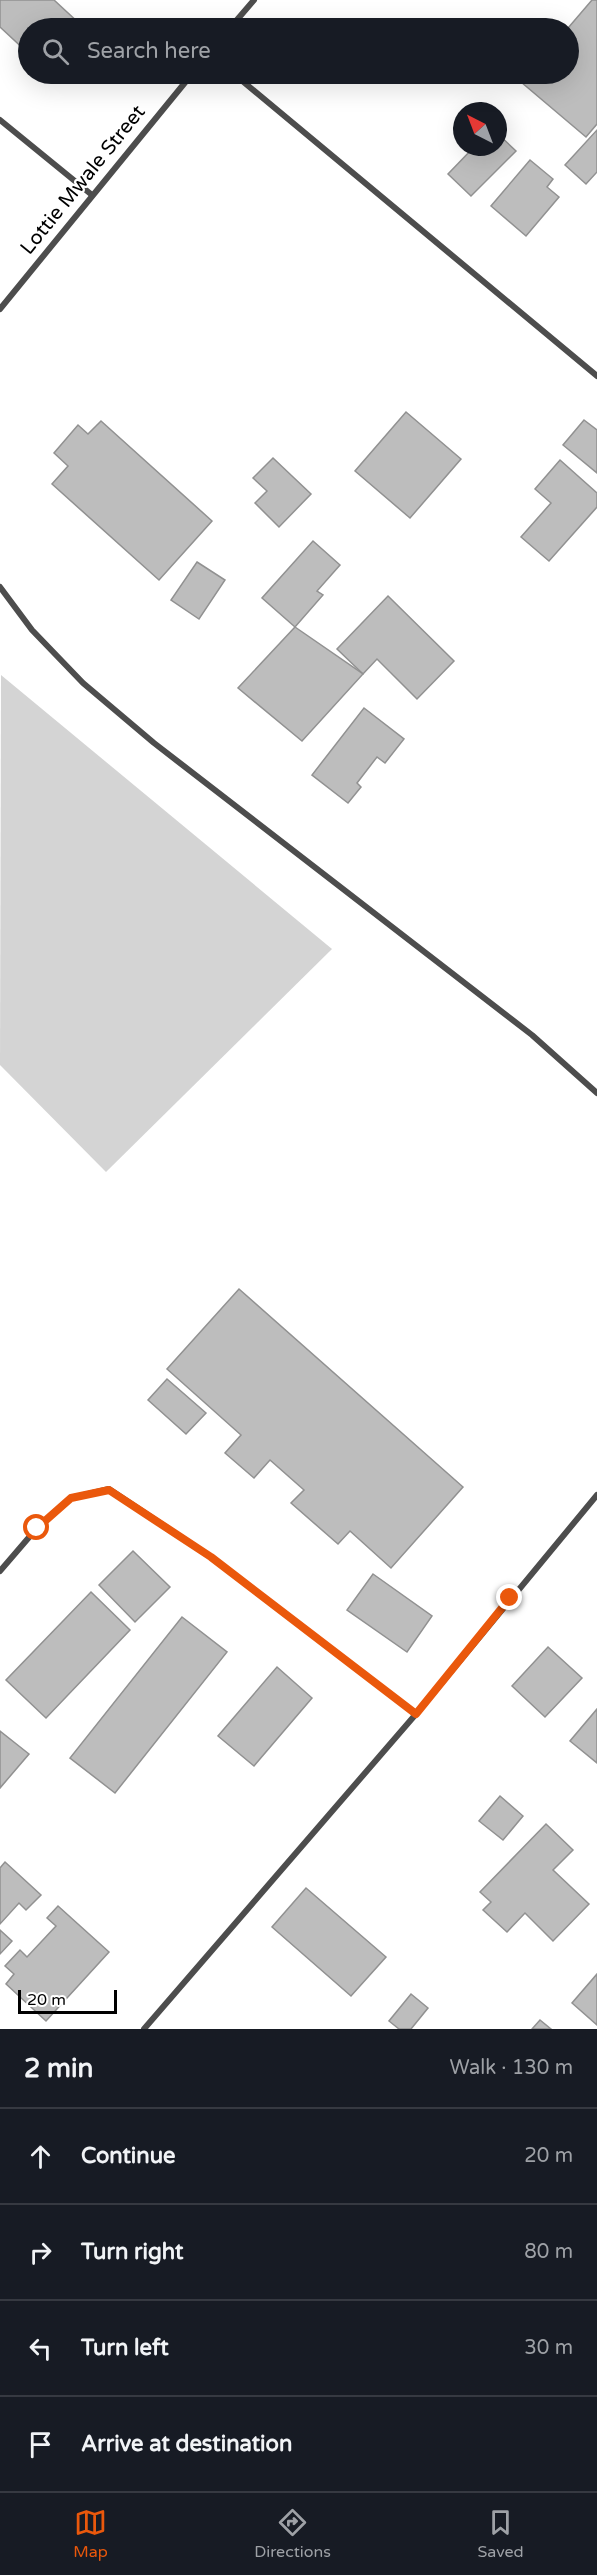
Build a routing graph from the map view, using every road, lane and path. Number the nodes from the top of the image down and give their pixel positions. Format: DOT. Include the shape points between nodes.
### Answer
graph roads {
  1 [pos="254,0"];
  2 [pos="239,18"];
  3 [pos="184,84"];
  4 [pos="246,84"];
  5 [pos="0,120"];
  6 [pos="92,195"];
  7 [pos="0,309"];
  8 [pos="597,376"];
  9 [pos="0,587"];
  10 [pos="597,1093"];
  11 [pos="597,1495"];
  12 [pos="0,1570"];
  13 [pos="416,1714"];
  14 [pos="144,2029"];
  1 -- 2 [label="street"];
  3 -- 6 [label="street, Lottie Mwale Street"];
  4 -- 8 [label="street"];
  5 -- 6 [label="street"];
  6 -- 7 [label="street, Lottie Mwale Street"];
  9 -- 10 [label="street" via="32,630 83,683 154,743 532,1035"];
  11 -- 13 [label="street"];
  12 -- 13 [label="street" via="37,1528 71,1498 109,1490 211,1557"];
  13 -- 14 [label="street"];
}
